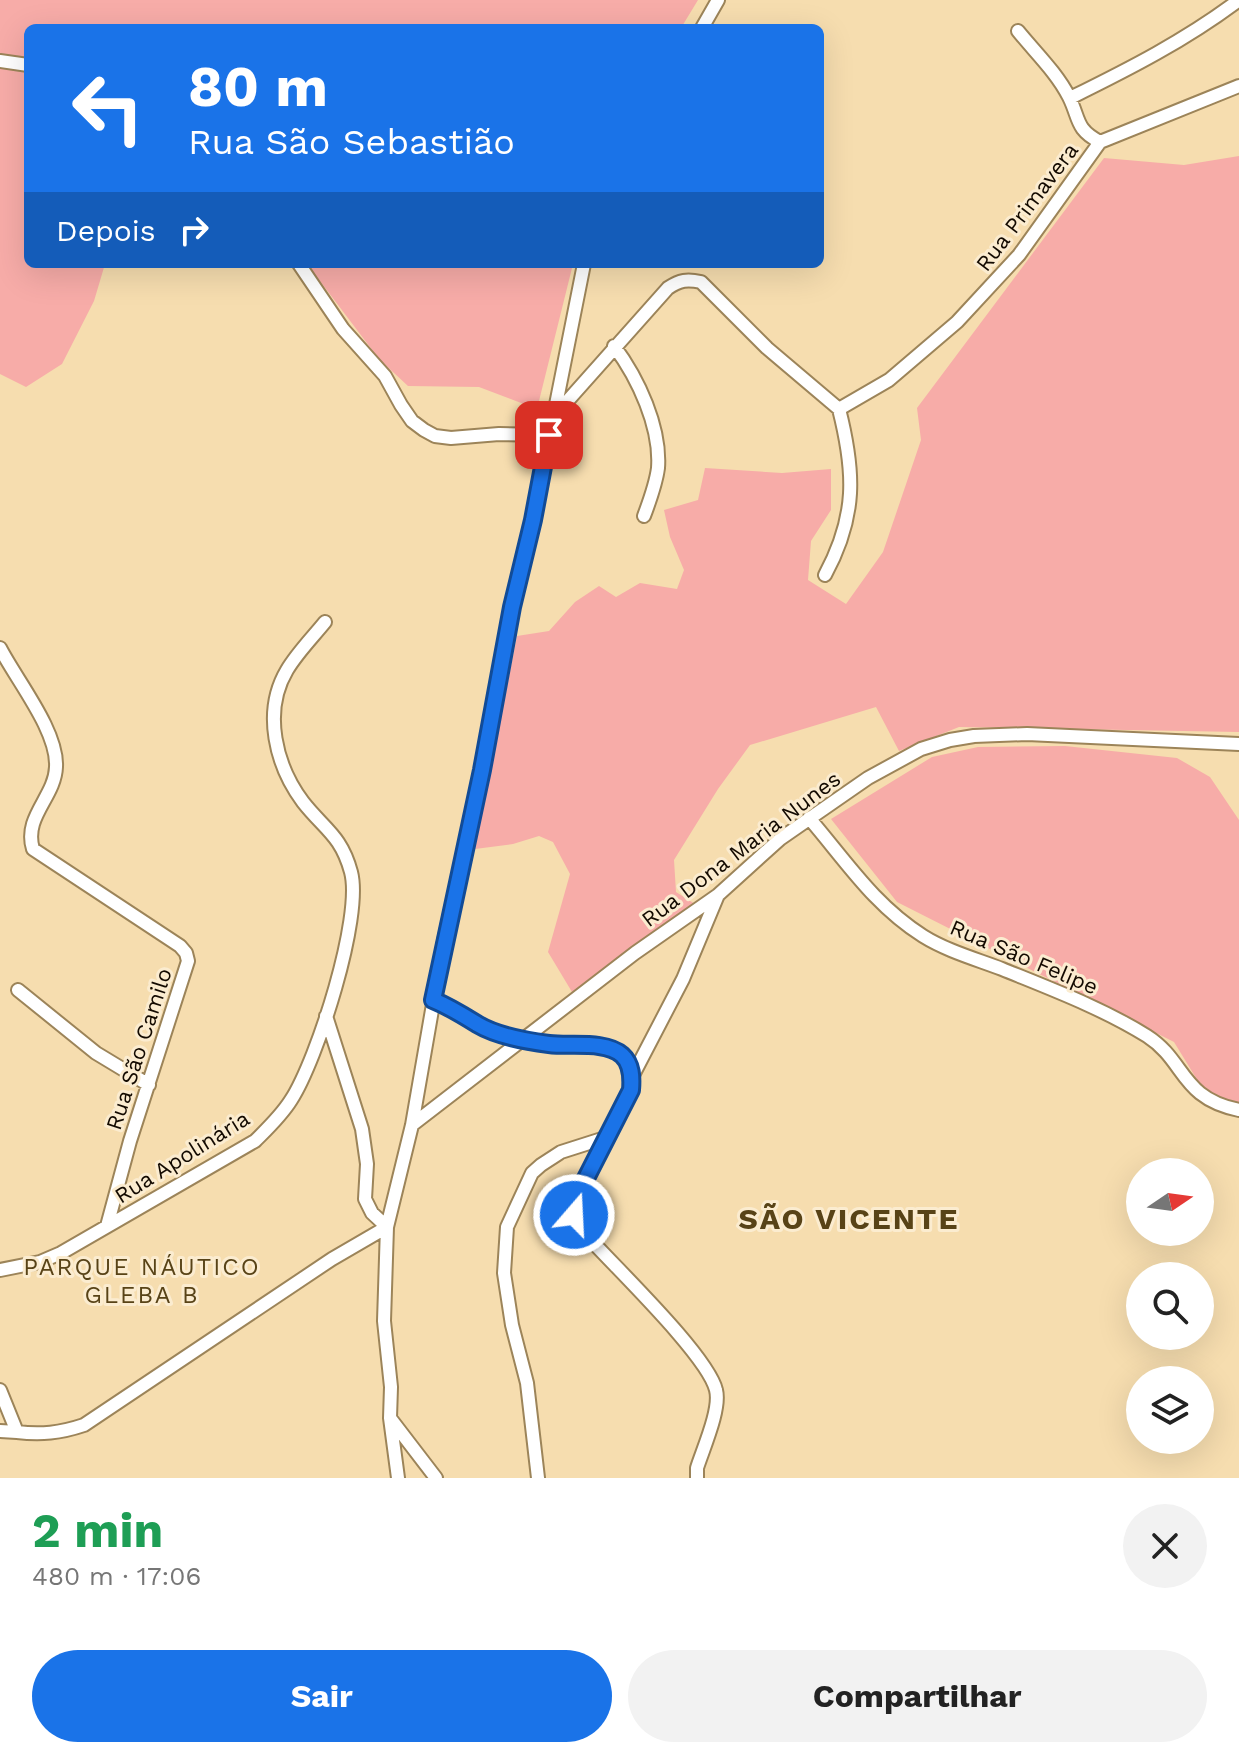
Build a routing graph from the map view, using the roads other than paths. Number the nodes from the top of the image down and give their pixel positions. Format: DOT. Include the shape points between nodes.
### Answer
graph roads {
  1 [pos="718,0"];
  2 [pos="1239,0"];
  3 [pos="704,24"];
  4 [pos="1018,31"];
  5 [pos="0,61"];
  6 [pos="24,64"];
  7 [pos="1239,86"];
  8 [pos="1070,98"];
  9 [pos="1100,142"];
  10 [pos="302,268"];
  11 [pos="583,268"];
  12 [pos="614,346"];
  13 [pos="839,409"];
  14 [pos="553,417"];
  15 [pos="549,435"];
  16 [pos="644,516"];
  17 [pos="825,575"];
  18 [pos="325,622"];
  19 [pos="0,648"];
  20 [pos="1239,744"];
  21 [pos="809,818"];
  22 [pos="718,895"];
  23 [pos="18,990"];
  24 [pos="433,1000"];
  25 [pos="326,1016"];
  26 [pos="524,1039"];
  27 [pos="632,1077"];
  28 [pos="149,1085"];
  29 [pos="1239,1110"];
  30 [pos="412,1125"];
  31 [pos="608,1137"];
  32 [pos="107,1226"];
  33 [pos="387,1227"];
  34 [pos="0,1270"];
  35 [pos="0,1390"];
  36 [pos="390,1418"];
  37 [pos="0,1431"];
  38 [pos="17,1432"];
  39 [pos="398,1478"];
  40 [pos="436,1478"];
  41 [pos="538,1478"];
  42 [pos="697,1478"];
  1 -- 3 [label="street"];
  2 -- 8 [label="street" via="1192,35"];
  4 -- 8 [label="street"];
  5 -- 6 [label="street"];
  7 -- 9 [label="street, Rua Primavera"];
  8 -- 9 [label="street" via="1081,127"];
  9 -- 13 [label="street, Rua Primavera" via="1019,255 957,322 889,380"];
  10 -- 15 [label="street" via="343,329 385,376 412,421 424,430 451,438"];
  11 -- 14 [label="street"];
  12 -- 13 [label="street" via="668,288 688,279 701,282"];
  12 -- 14 [label="street"];
  12 -- 16 [label="street" via="639,388 657,444 658,468"];
  13 -- 17 [label="street" via="850,463 850,504 840,548"];
  14 -- 15 [label="street"];
  15 -- 24 [label="street"];
  18 -- 25 [label="street, Rua Apolinária" via="287,671 275,710 283,769 306,806 332,831 351,873 355,899"];
  19 -- 28 [label="street, Rua São Camilo" via="55,749 55,781 30,830 33,849 186,953 187,970"];
  20 -- 21 [label="street, Rua Dona Maria Nunes" via="1027,734 950,740 893,762"];
  21 -- 22 [label="street, Rua Dona Maria Nunes"];
  21 -- 29 [label="street, Rua São Felipe" via="878,902 925,937 1099,1010 1147,1036 1204,1098"];
  22 -- 26 [label="street, Rua Dona Maria Nunes"];
  22 -- 27 [label="street" via="683,979"];
  23 -- 28 [label="street" via="96,1053"];
  24 -- 26 [label="street" via="478,1025"];
  24 -- 30 [label="street"];
  25 -- 32 [label="street, Rua Apolinária" via="293,1098 255,1141"];
  25 -- 33 [label="street" via="362,1129 365,1199"];
  26 -- 27 [label="street" via="605,1048 621,1054"];
  26 -- 30 [label="street, Rua Dona Maria Nunes"];
  27 -- 31 [label="street" via="625,1106"];
  28 -- 32 [label="street, Rua São Camilo"];
  30 -- 33 [label="street"];
  31 -- 41 [label="street" via="561,1152 532,1173 507,1227 504,1273 527,1383"];
  31 -- 42 [label="street" via="579,1192 574,1215 578,1226 710,1377 717,1402"];
  32 -- 34 [label="street, Rua Apolinária" via="51,1257"];
  33 -- 36 [label="street" via="384,1321"];
  33 -- 38 [label="street" via="84,1425 41,1435"];
  35 -- 38 [label="street"];
  36 -- 39 [label="street"];
  36 -- 40 [label="street"];
  37 -- 38 [label="street"];
}
